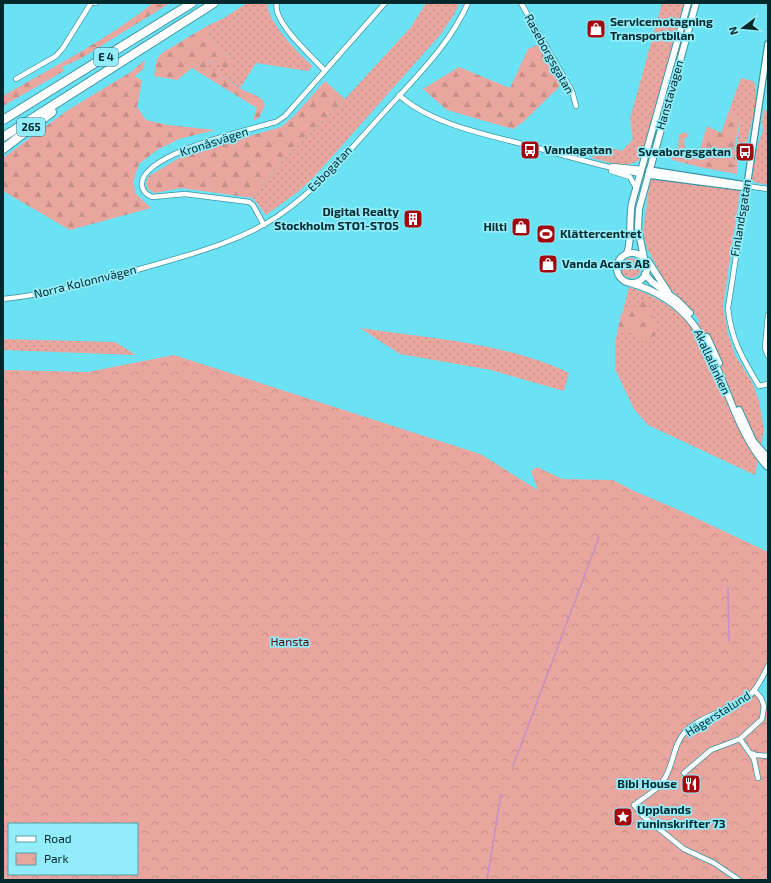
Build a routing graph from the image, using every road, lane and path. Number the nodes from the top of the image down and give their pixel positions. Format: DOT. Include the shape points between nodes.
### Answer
graph roads {
  1 [pos="91,3"];
  2 [pos="192,3"];
  3 [pos="214,3"];
  4 [pos="277,3"];
  5 [pos="385,3"];
  6 [pos="468,3"];
  7 [pos="520,3"];
  8 [pos="688,3"];
  9 [pos="696,3"];
  10 [pos="768,44"];
  11 [pos="112,68"];
  12 [pos="325,71"];
  13 [pos="16,79"];
  14 [pos="400,95"];
  15 [pos="576,106"];
  16 [pos="3,120"];
  17 [pos="3,137"];
  18 [pos="3,149"];
  19 [pos="596,164"];
  20 [pos="606,167"];
  21 [pos="641,171"];
  22 [pos="649,172"];
  23 [pos="747,186"];
  24 [pos="636,188"];
  25 [pos="768,189"];
  26 [pos="264,225"];
  27 [pos="642,248"];
  28 [pos="627,253"];
  29 [pos="644,258"];
  30 [pos="143,268"];
  31 [pos="645,274"];
  32 [pos="630,283"];
  33 [pos="670,295"];
  34 [pos="3,299"];
  35 [pos="768,314"];
  36 [pos="768,356"];
  37 [pos="768,384"];
  38 [pos="768,458"];
  39 [pos="768,467"];
  40 [pos="768,666"];
  41 [pos="754,690"];
  42 [pos="740,738"];
  43 [pos="751,753"];
  44 [pos="768,756"];
  45 [pos="684,773"];
  46 [pos="758,778"];
  47 [pos="739,880"];
  1 -- 13 [label="street" via="56,56"];
  2 -- 16 [label="highway, E 4"];
  3 -- 11 [label="highway, E 4"];
  4 -- 12 [label="street" via="277,14 303,50"];
  5 -- 12 [label="street, Kronåsvägen"];
  6 -- 14 [label="street, Esbogatan" via="452,34"];
  7 -- 15 [label="street, Raseborgsgatan" via="572,91"];
  8 -- 21 [label="main road, Hanstavägen"];
  9 -- 22 [label="main road, Hanstavägen"];
  10 -- 23 [label="street, Finlandsgatan"];
  11 -- 17 [label="highway, E 4"];
  11 -- 18 [label="highway, 265"];
  12 -- 26 [label="street, Kronåsvägen" via="276,122 185,149 148,170 143,177 143,188 152,197 185,194 249,202 254,205"];
  14 -- 19 [label="street" via="438,119"];
  14 -- 26 [label="street, Esbogatan" via="319,182"];
  19 -- 20 [label="street"];
  19 -- 21 [label="street"];
  20 -- 21 [label="street"];
  20 -- 24 [label="street" via="630,177"];
  21 -- 22 [label="main road"];
  21 -- 24 [label="main road, Hanstavägen"];
  22 -- 23 [label="street"];
  22 -- 27 [label="main road, Hanstavägen" via="638,218"];
  23 -- 25 [label="street"];
  23 -- 37 [label="street, Finlandsgatan" via="728,308 735,343 759,386"];
  24 -- 28 [label="main road, Hanstavägen" via="630,215"];
  26 -- 30 [label="street, Esbogatan" via="224,243"];
  27 -- 29 [label="main road, Hanstavägen"];
  27 -- 33 [label="main road" via="656,276"];
  28 -- 29 [label="main road" via="636,253"];
  28 -- 32 [label="main road" via="618,262 617,270 623,280"];
  29 -- 31 [label="main road" via="647,266"];
  30 -- 34 [label="street, Norra Kolonnvägen" via="58,291"];
  31 -- 32 [label="main road" via="639,281"];
  31 -- 33 [label="main road, Akallalänken" via="657,287"];
  32 -- 39 [label="main road, Akallalänken" via="658,294 692,321 703,338 742,427 756,453"];
  33 -- 38 [label="main road, Akallalänken" via="692,315 704,332 754,441"];
  35 -- 36 [label="street" via="765,348"];
  40 -- 41 [label="street, Hägerstalund"];
  41 -- 42 [label="street, Hägerstalund" via="763,702 764,715"];
  41 -- 47 [label="street, Hägerstalund" via="741,702 688,729 676,745 663,782 634,805 643,816 684,849 714,863"];
  42 -- 43 [label="street"];
  42 -- 45 [label="street, Hägerstalund" via="711,750"];
  43 -- 44 [label="street"];
  43 -- 46 [label="street"];
}
